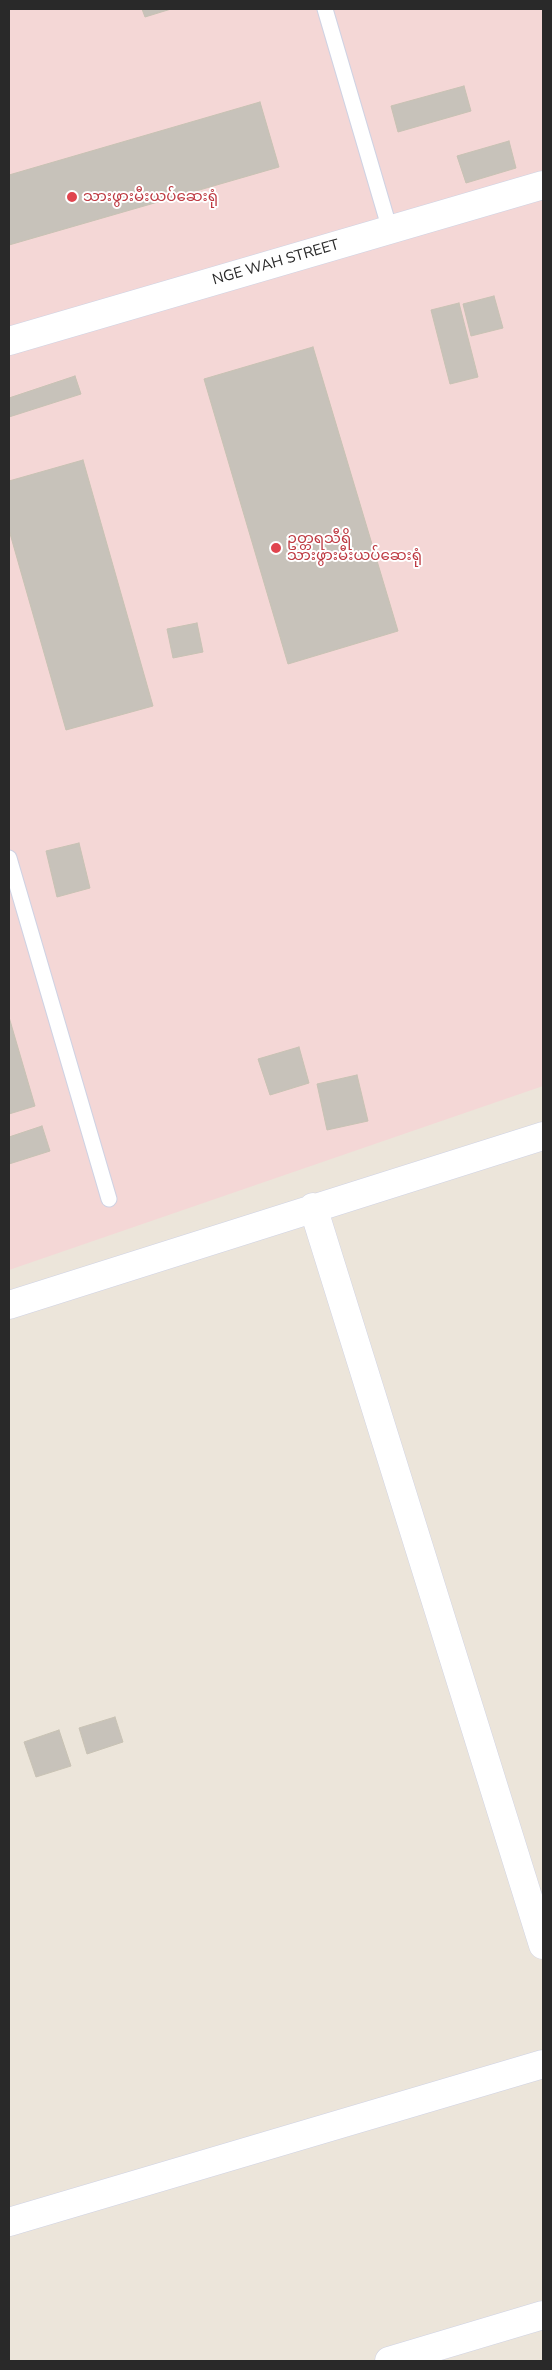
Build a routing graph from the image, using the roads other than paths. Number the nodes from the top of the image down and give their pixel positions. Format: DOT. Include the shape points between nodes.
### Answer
graph roads {
  1 [pos="326,9"];
  2 [pos="543,185"];
  3 [pos="390,230"];
  4 [pos="9,341"];
  5 [pos="9,858"];
  6 [pos="543,1136"];
  7 [pos="109,1199"];
  8 [pos="313,1207"];
  9 [pos="9,1305"];
  10 [pos="543,1944"];
  11 [pos="543,2064"];
  12 [pos="9,2222"];
  13 [pos="543,2315"];
  14 [pos="389,2361"];
  1 -- 3 [label="lane"];
  2 -- 3 [label="street, NGE WAH STREET"];
  3 -- 4 [label="street, NGE WAH STREET"];
  5 -- 7 [label="lane"];
  6 -- 8 [label="street"];
  8 -- 9 [label="street"];
  8 -- 10 [label="street"];
  11 -- 12 [label="street"];
  13 -- 14 [label="street"];
}
